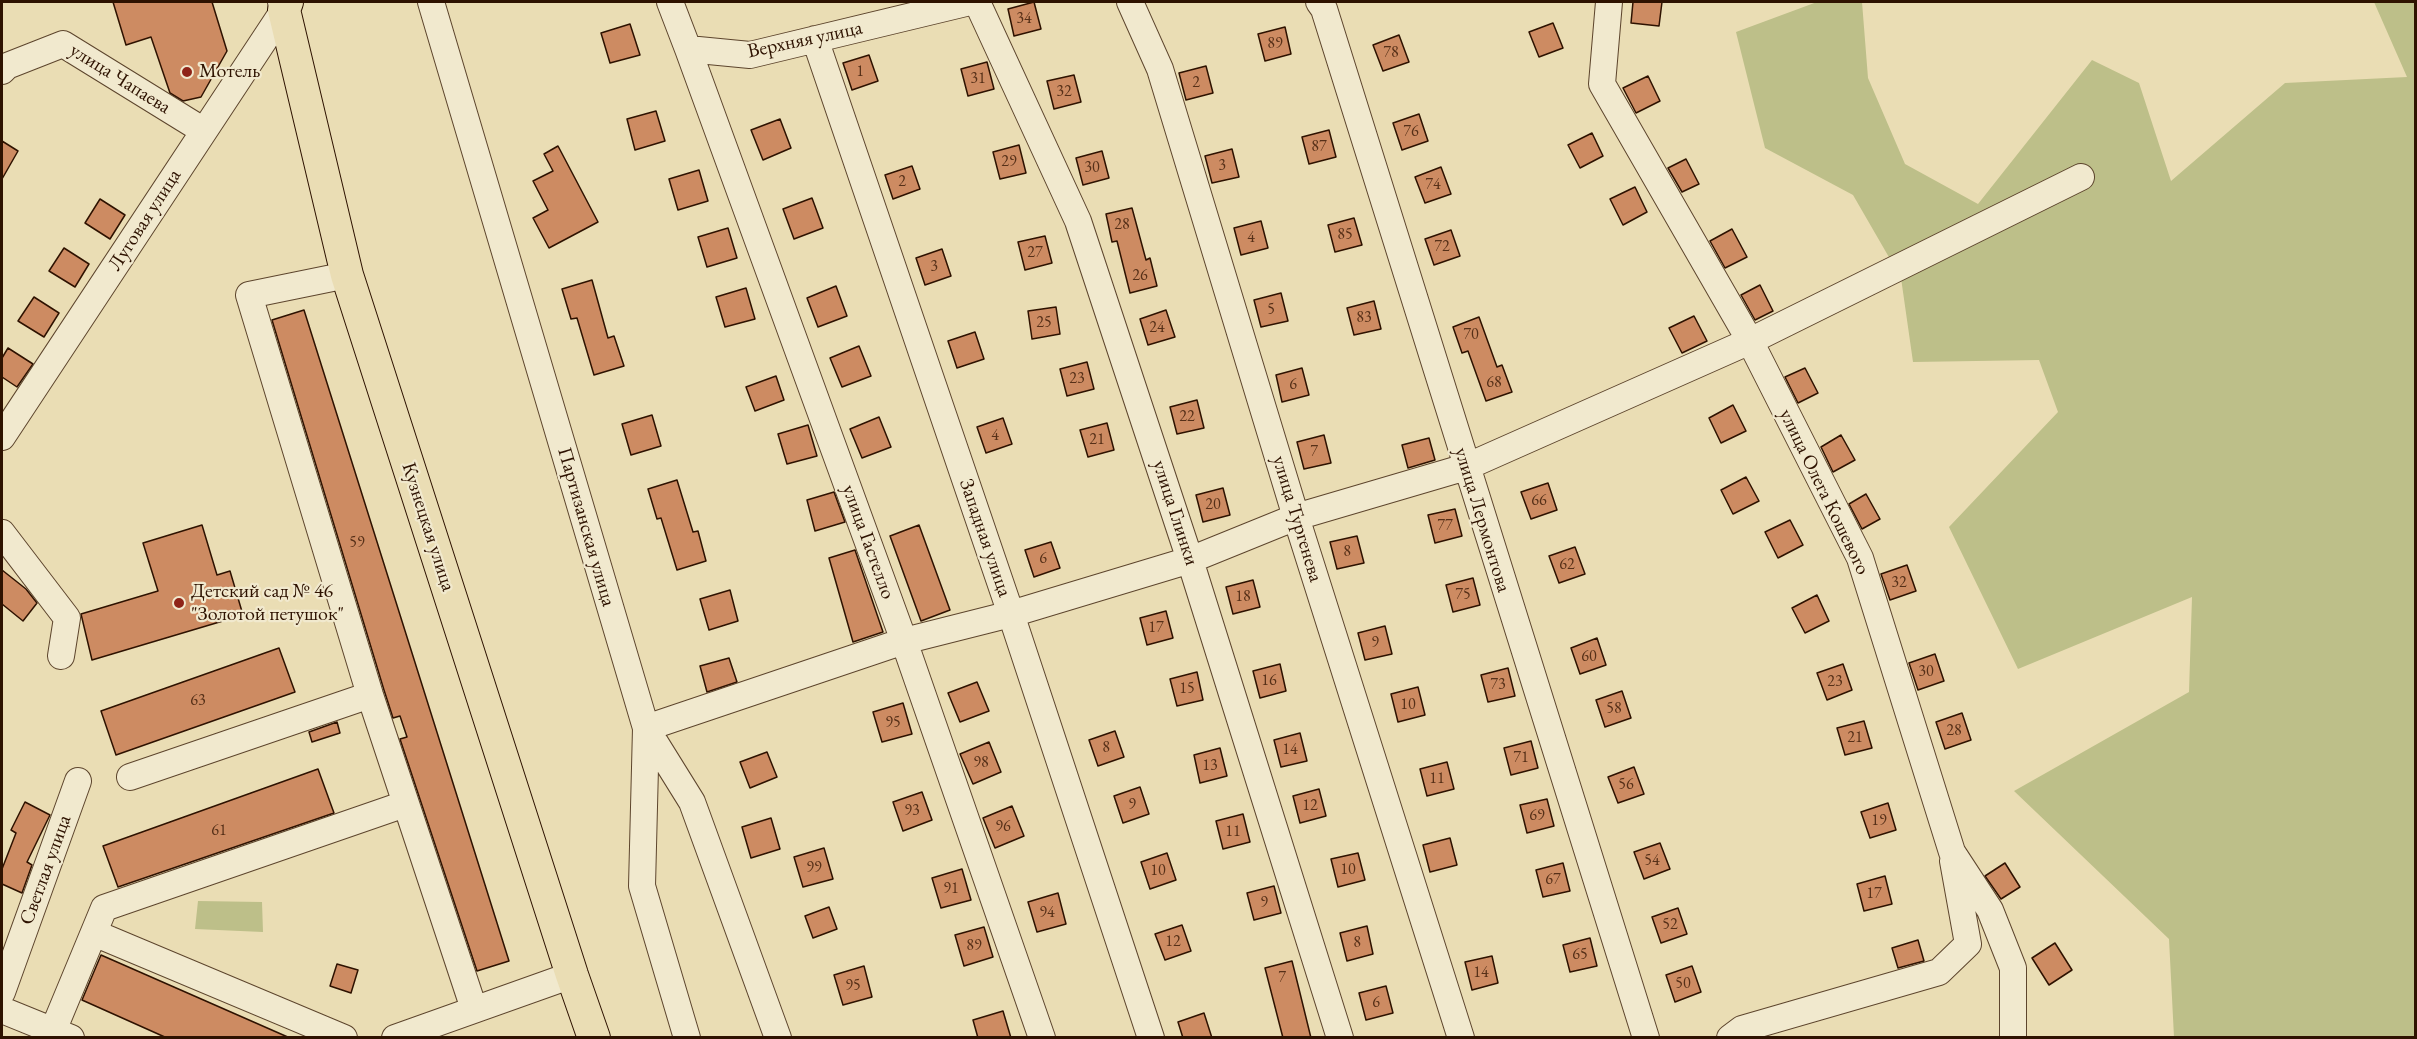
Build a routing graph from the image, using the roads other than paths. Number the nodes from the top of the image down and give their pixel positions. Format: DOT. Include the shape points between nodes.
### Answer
graph roads {
  1 [pos="431,2"];
  2 [pos="670,2"];
  3 [pos="970,2"];
  4 [pos="977,2"];
  5 [pos="1130,2"];
  6 [pos="1320,2"];
  7 [pos="1609,2"];
  8 [pos="284,4"];
  9 [pos="815,39"];
  10 [pos="688,49"];
  11 [pos="2,71"];
  12 [pos="204,131"];
  13 [pos="2081,177"];
  14 [pos="347,275"];
  15 [pos="1750,341"];
  16 [pos="2,437"];
  17 [pos="1466,467"];
  18 [pos="1296,517"];
  19 [pos="2,533"];
  20 [pos="1190,560"];
  21 [pos="1011,614"];
  22 [pos="904,641"];
  23 [pos="61,656"];
  24 [pos="370,695"];
  25 [pos="646,728"];
  26 [pos="130,777"];
  27 [pos="78,781"];
  28 [pos="405,804"];
  29 [pos="1952,852"];
  30 [pos="94,933"];
  31 [pos="572,975"];
  32 [pos="2,992"];
  33 [pos="474,1009"];
  34 [pos="2,1010"];
  35 [pos="1736,1033"];
  36 [pos="58,1035"];
  37 [pos="344,1038"];
  38 [pos="395,1038"];
  39 [pos="594,1038"];
  40 [pos="687,1038"];
  41 [pos="778,1038"];
  42 [pos="1042,1038"];
  43 [pos="1151,1038"];
  44 [pos="1340,1038"];
  45 [pos="1461,1038"];
  46 [pos="1646,1038"];
  47 [pos="2013,1038"];
  1 -- 25 [label="street, Партизанская улица"];
  2 -- 10 [label="street"];
  3 -- 9 [label="street, Верхняя улица"];
  4 -- 20 [label="street, улица Глинки" via="1078,221"];
  5 -- 18 [label="street, улица Тургенева" via="1160,69"];
  6 -- 17 [label="street, улица Лермонтова"];
  7 -- 15 [label="street, улица Олега Кошевого" via="1602,84"];
  8 -- 12 [label="street, Луговая улица"];
  8 -- 14 [label="main road, Кузнецкая улица"];
  9 -- 10 [label="street, Верхняя улица" via="750,55"];
  9 -- 21 [label="street, Западная улица"];
  10 -- 22 [label="street, улица Гастелло"];
  11 -- 12 [label="street, улица Чапаева" via="63,44"];
  12 -- 16 [label="street, Луговая улица"];
  13 -- 15 [label="street"];
  14 -- 24 [label="street" via="249,295"];
  14 -- 31 [label="main road, Кузнецкая улица"];
  15 -- 17 [label="street"];
  15 -- 29 [label="street, улица Олега Кошевого" via="1860,558"];
  17 -- 18 [label="street"];
  17 -- 46 [label="street, улица Лермонтова"];
  18 -- 20 [label="street"];
  18 -- 45 [label="street, улица Тургенева"];
  19 -- 23 [label="street" via="67,618"];
  20 -- 21 [label="street"];
  20 -- 44 [label="street, улица Глинки"];
  21 -- 22 [label="street"];
  21 -- 43 [label="street, Западная улица"];
  22 -- 25 [label="street"];
  22 -- 42 [label="street, улица Гастелло"];
  24 -- 26 [label="street"];
  24 -- 28 [label="street"];
  25 -- 40 [label="street" via="642,886"];
  25 -- 41 [label="street, Партизанская улица" via="692,802"];
  27 -- 32 [label="street, Светлая улица"];
  28 -- 30 [label="street" via="104,908"];
  28 -- 33 [label="street"];
  29 -- 35 [label="street" via="1968,944 1939,972"];
  29 -- 47 [label="street, улица Олега Кошевого" via="1990,910 2013,968"];
  30 -- 36 [label="street"];
  30 -- 37 [label="street"];
  31 -- 33 [label="street"];
  31 -- 39 [label="main road, Кузнецкая улица"];
  33 -- 38 [label="street"];
  34 -- 36 [label="street"];
}
